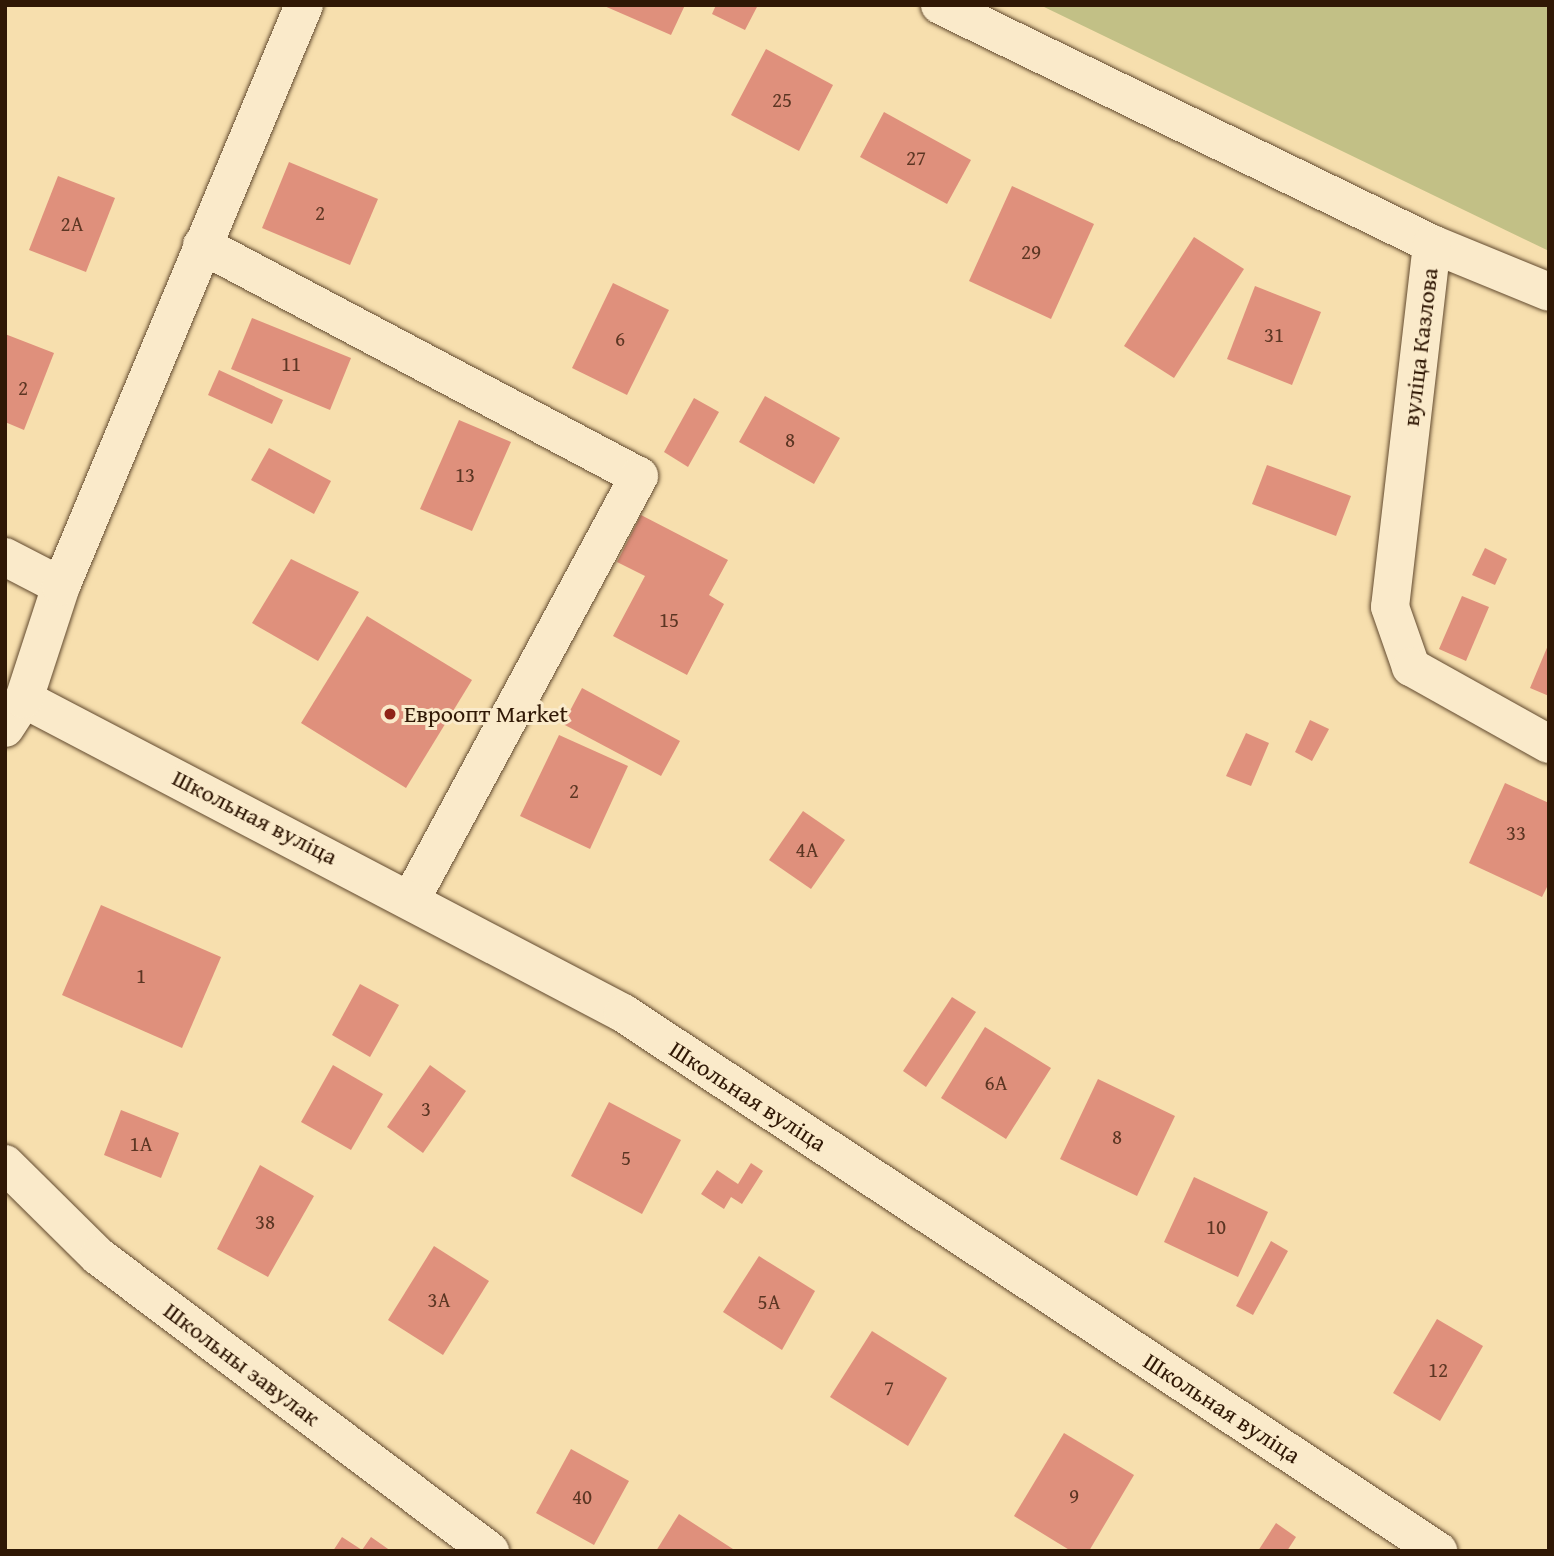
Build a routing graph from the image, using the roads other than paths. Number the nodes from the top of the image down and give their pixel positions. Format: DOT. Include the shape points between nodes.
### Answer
graph roads {
  1 [pos="304,5"];
  2 [pos="940,5"];
  3 [pos="1432,244"];
  4 [pos="202,245"];
  5 [pos="1549,292"];
  6 [pos="5,557"];
  7 [pos="61,586"];
  8 [pos="15,713"];
  9 [pos="1549,744"];
  10 [pos="412,898"];
  11 [pos="5,1164"];
  12 [pos="491,1551"];
  13 [pos="1438,1551"];
  1 -- 4 [label="street"];
  2 -- 3 [label="street, вуліца Казлова"];
  3 -- 5 [label="street"];
  3 -- 9 [label="street, вуліца Казлова" via="1390,607 1411,667"];
  4 -- 7 [label="street"];
  4 -- 10 [label="street" via="639,476"];
  6 -- 7 [label="street"];
  7 -- 8 [label="street"];
  8 -- 10 [label="street, Школьная вуліца"];
  10 -- 13 [label="street, Школьная вуліца" via="623,1013"];
  11 -- 12 [label="street, Школьны завулак" via="97,1256"];
}
